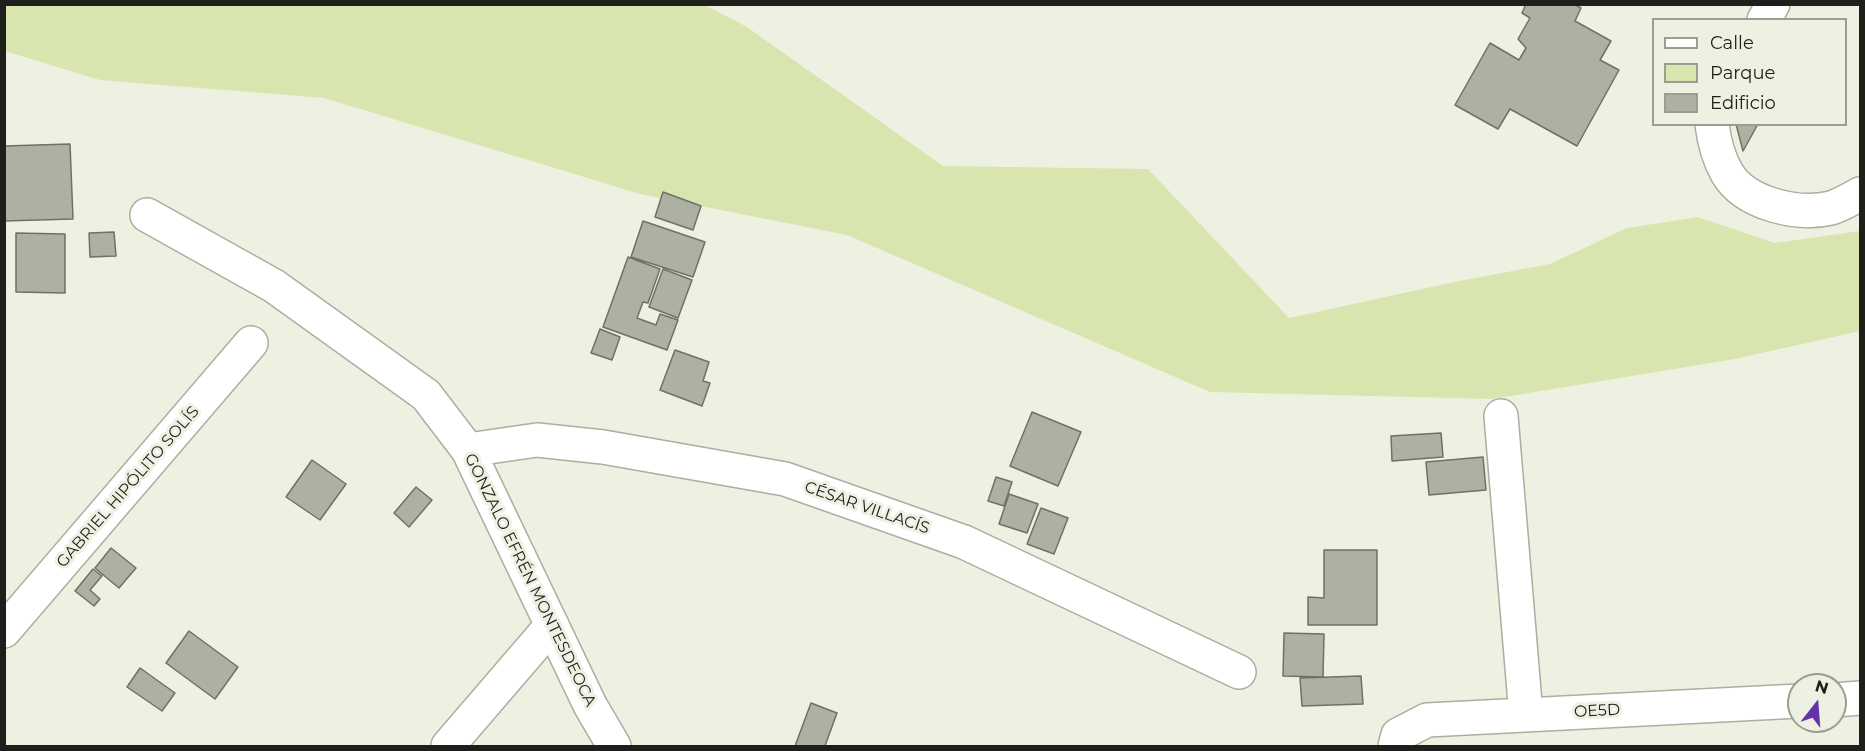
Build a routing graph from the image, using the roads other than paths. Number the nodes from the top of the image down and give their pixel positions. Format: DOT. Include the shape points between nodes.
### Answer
graph roads {
  1 [pos="1773,4"];
  2 [pos="1765,18"];
  3 [pos="1712,126"];
  4 [pos="1860,194"];
  5 [pos="147,215"];
  6 [pos="250,344"];
  7 [pos="1501,416"];
  8 [pos="468,450"];
  9 [pos="7,622"];
  10 [pos="552,625"];
  11 [pos="1239,672"];
  12 [pos="1787,702"];
  13 [pos="1526,715"];
  14 [pos="1396,741"];
  15 [pos="448,747"];
  16 [pos="614,747"];
  1 -- 2 [label="street"];
  3 -- 4 [label="street" via="1728,175 1747,194 1774,206 1802,211 1832,208"];
  5 -- 8 [label="street, GONZALO EFRÉN MONTESDEOCA" via="274,286 391,369 426,395"];
  6 -- 9 [label="street, GABRIEL HIPÓLITO SOLÍS"];
  7 -- 13 [label="street"];
  8 -- 10 [label="street, GONZALO EFRÉN MONTESDEOCA"];
  8 -- 11 [label="street, CÉSAR VILLACÍS" via="537,440 603,447 785,479 964,542"];
  10 -- 15 [label="street"];
  10 -- 16 [label="street, GONZALO EFRÉN MONTESDEOCA"];
  12 -- 13 [label="street, OE5D"];
  13 -- 14 [label="street, OE5D" via="1427,720"];
}
